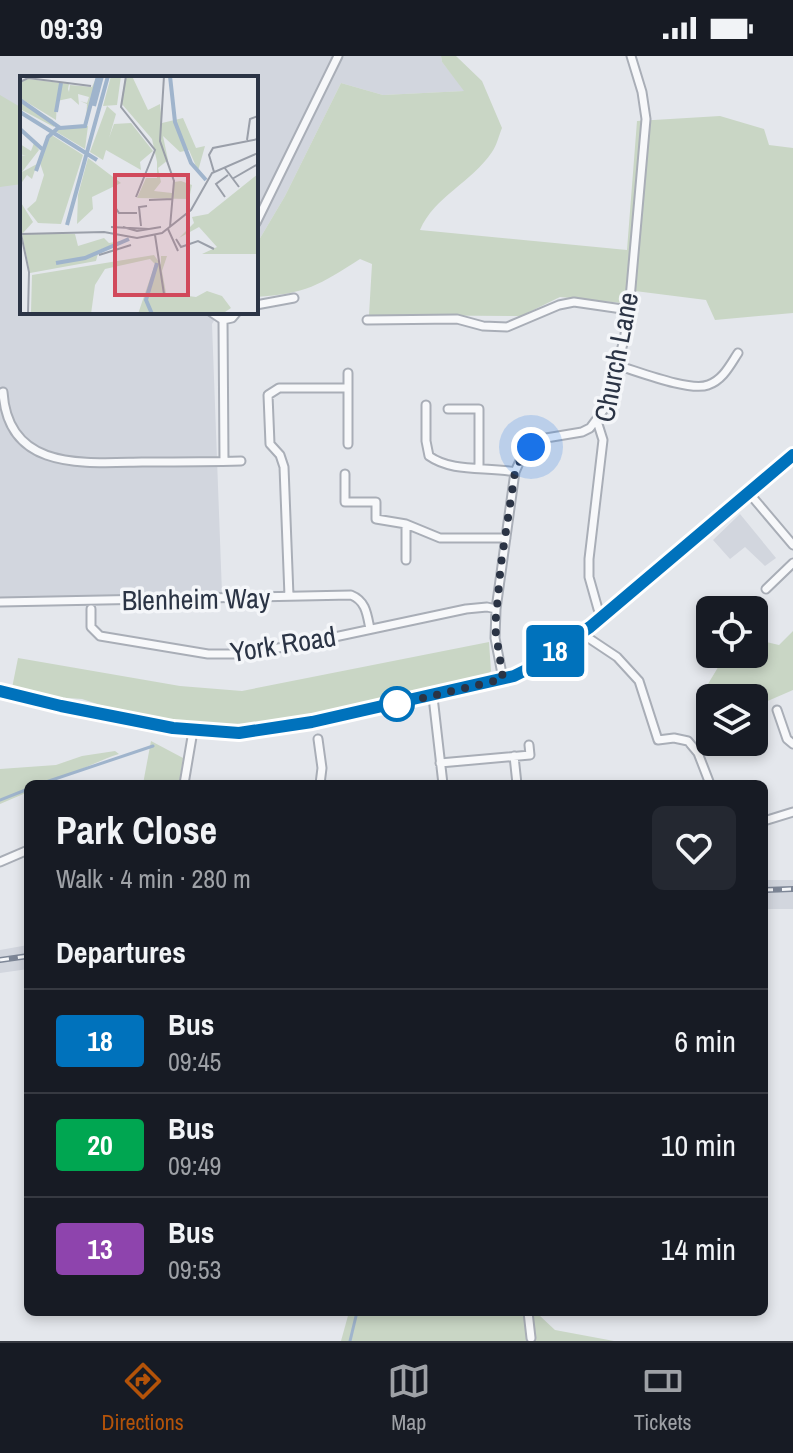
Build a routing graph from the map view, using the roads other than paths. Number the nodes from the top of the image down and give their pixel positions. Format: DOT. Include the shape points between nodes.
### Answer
graph roads {
  1 [pos="338,56"];
  2 [pos="631,56"];
  3 [pos="258,219"];
  4 [pos="294,298"];
  5 [pos="258,305"];
  6 [pos="629,310"];
  7 [pos="214,314"];
  8 [pos="235,314"];
  9 [pos="223,320"];
  10 [pos="367,320"];
  11 [pos="738,353"];
  12 [pos="616,365"];
  13 [pos="348,373"];
  14 [pos="348,388"];
  15 [pos="3,392"];
  16 [pos="426,405"];
  17 [pos="448,409"];
  18 [pos="2,413"];
  19 [pos="597,421"];
  20 [pos="348,444"];
  21 [pos="793,455"];
  22 [pos="224,461"];
  23 [pos="241,461"];
  24 [pos="479,467"];
  25 [pos="515,472"];
  26 [pos="345,474"];
  27 [pos="749,493"];
  28 [pos="406,524"];
  29 [pos="506,538"];
  30 [pos="793,545"];
  31 [pos="406,560"];
  32 [pos="793,563"];
  33 [pos="766,589"];
  34 [pos="289,596"];
  35 [pos="0,602"];
  36 [pos="91,609"];
  37 [pos="496,609"];
  38 [pos="598,609"];
  39 [pos="370,629"];
  40 [pos="581,633"];
  41 [pos="503,679"];
  42 [pos="0,691"];
  43 [pos="433,697"];
  44 [pos="777,710"];
  45 [pos="193,731"];
  46 [pos="318,739"];
  47 [pos="793,744"];
  48 [pos="529,745"];
  49 [pos="514,756"];
  50 [pos="440,763"];
  51 [pos="185,780"];
  52 [pos="320,780"];
  53 [pos="442,780"];
  54 [pos="517,780"];
  55 [pos="708,780"];
  56 [pos="793,812"];
  57 [pos="768,820"];
  58 [pos="24,852"];
  59 [pos="0,862"];
  60 [pos="528,1316"];
  61 [pos="531,1338"];
  1 -- 3 [label="street"];
  2 -- 6 [label="street, Church Lane" via="646,119"];
  4 -- 5 [label="street"];
  6 -- 10 [label="street" via="574,302 507,327 457,319"];
  6 -- 12 [label="street, Church Lane"];
  7 -- 9 [label="street"];
  8 -- 9 [label="street"];
  9 -- 22 [label="street"];
  11 -- 12 [label="street" via="721,378 707,386"];
  12 -- 19 [label="street, Church Lane"];
  13 -- 14 [label="street"];
  14 -- 20 [label="street"];
  14 -- 34 [label="street" via="279,388 268,395 270,444 284,467"];
  15 -- 18 [label="street"];
  16 -- 24 [label="street" via="429,456 443,466"];
  17 -- 24 [label="street" via="479,409"];
  18 -- 22 [label="street" via="22,441 45,456 79,463"];
  19 -- 25 [label="street" via="582,432 546,438 531,447"];
  19 -- 38 [label="street, Church Lane" via="603,440 589,577"];
  21 -- 27 [label="main road"];
  22 -- 23 [label="street"];
  24 -- 25 [label="street"];
  25 -- 29 [label="street"];
  26 -- 28 [label="street" via="345,502 376,502 376,519"];
  27 -- 30 [label="street"];
  27 -- 40 [label="main road"];
  28 -- 29 [label="street" via="440,538"];
  28 -- 31 [label="street"];
  29 -- 37 [label="street"];
  32 -- 33 [label="street"];
  34 -- 35 [label="street, Blenheim Way"];
  34 -- 39 [label="street, Blenheim Way" via="351,595 364,606"];
  36 -- 39 [label="street, York Road" via="91,627 100,636 208,654 262,651"];
  37 -- 39 [label="street, York Road" via="466,609"];
  37 -- 41 [label="street"];
  40 -- 41 [label="main road" via="530,668"];
  40 -- 55 [label="street" via="611,652 639,681 658,740 688,741"];
  41 -- 43 [label="main road"];
  42 -- 45 [label="main road"];
  43 -- 45 [label="main road" via="281,728"];
  43 -- 50 [label="street"];
  44 -- 47 [label="street"];
  45 -- 51 [label="street"];
  46 -- 52 [label="street"];
  48 -- 49 [label="street" via="530,755"];
  49 -- 50 [label="street"];
  49 -- 54 [label="street"];
  50 -- 53 [label="street"];
  56 -- 57 [label="street"];
  58 -- 59 [label="street"];
  60 -- 61 [label="street"];
}
